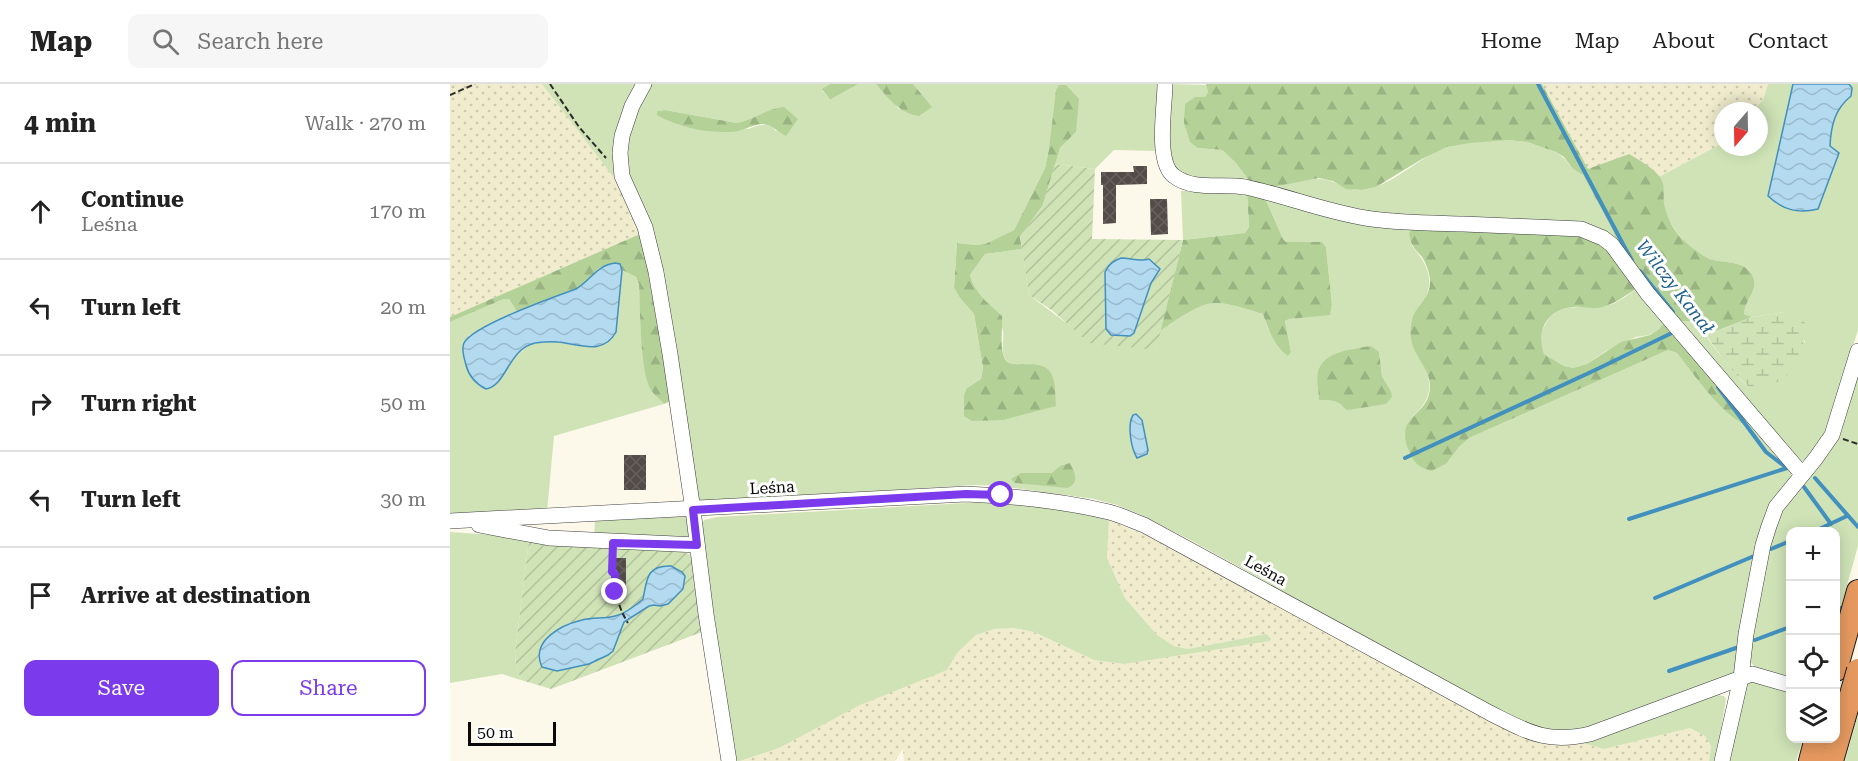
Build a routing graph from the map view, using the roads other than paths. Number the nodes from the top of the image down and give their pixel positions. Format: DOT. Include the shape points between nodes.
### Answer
graph roads {
  1 [pos="644,84"];
  2 [pos="1165,84"];
  3 [pos="1858,351"];
  4 [pos="1802,474"];
  5 [pos="693,510"];
  6 [pos="590,514"];
  7 [pos="455,521"];
  8 [pos="589,541"];
  9 [pos="697,545"];
  10 [pos="1858,591"];
  11 [pos="1840,656"];
  12 [pos="1858,670"];
  13 [pos="1741,678"];
  14 [pos="1786,684"];
  15 [pos="1846,707"];
  16 [pos="1815,743"];
  17 [pos="729,761"];
  18 [pos="1722,761"];
  19 [pos="1810,761"];
  20 [pos="1832,761"];
  1 -- 5 [label="street" via="622,136 622,176 652,250"];
  2 -- 4 [label="street" via="1167,168 1188,183 1244,187 1371,219 1581,230 1603,238"];
  3 -- 4 [label="street" via="1832,435"];
  4 -- 13 [label="street" via="1776,507 1763,545"];
  5 -- 6 [label="street, Leśna"];
  5 -- 9 [label="street"];
  5 -- 13 [label="street, Leśna" via="966,494 1001,495 1111,513 1181,544 1520,729 1550,738 1590,734"];
  6 -- 7 [label="street, Leśna"];
  6 -- 8 [label="street"];
  7 -- 8 [label="street"];
  8 -- 9 [label="street"];
  9 -- 17 [label="street"];
  10 -- 11 [label="highway"];
  12 -- 15 [label="highway, bridge"];
  13 -- 14 [label="street, Leśna" via="1752,674"];
  13 -- 18 [label="street"];
  15 -- 20 [label="highway"];
  16 -- 19 [label="highway"];
}
